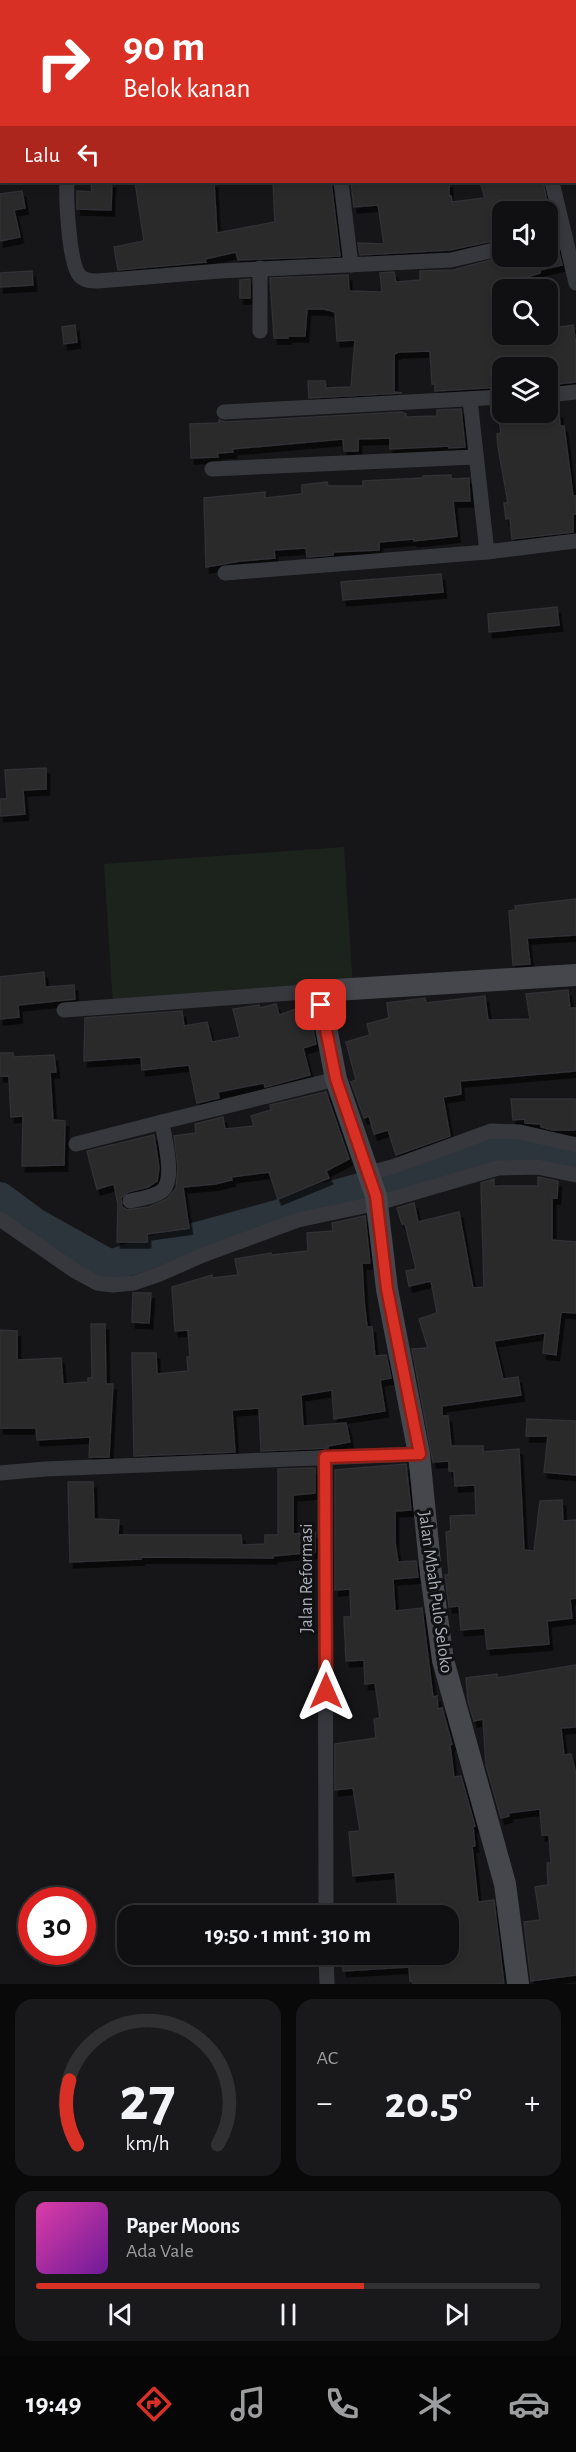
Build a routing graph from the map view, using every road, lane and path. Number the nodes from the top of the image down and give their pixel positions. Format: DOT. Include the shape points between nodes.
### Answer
graph roads {
  1 [pos="67,183"];
  2 [pos="341,183"];
  3 [pos="552,183"];
  4 [pos="564,233"];
  5 [pos="558,234"];
  6 [pos="492,250"];
  7 [pos="351,265"];
  8 [pos="260,268"];
  9 [pos="576,283"];
  10 [pos="260,331"];
  11 [pos="576,392"];
  12 [pos="558,394"];
  13 [pos="492,399"];
  14 [pos="470,400"];
  15 [pos="224,412"];
  16 [pos="475,457"];
  17 [pos="212,469"];
  18 [pos="576,541"];
  19 [pos="487,552"];
  20 [pos="225,573"];
  21 [pos="576,975"];
  22 [pos="319,991"];
  23 [pos="64,1010"];
  24 [pos="336,1079"];
  25 [pos="162,1122"];
  26 [pos="76,1144"];
  27 [pos="576,1145"];
  28 [pos="576,1175"];
  29 [pos="374,1188"];
  30 [pos="130,1201"];
  31 [pos="0,1219"];
  32 [pos="420,1454"];
  33 [pos="325,1457"];
  34 [pos="0,1473"];
  35 [pos="326,1905"];
  36 [pos="326,1965"];
  37 [pos="327,1984"];
  38 [pos="518,1984"];
  1 -- 8 [label="street" via="74,263 87,280"];
  2 -- 7 [label="street"];
  3 -- 4 [label="street"];
  4 -- 5 [label="street"];
  4 -- 9 [label="street"];
  6 -- 7 [label="street" via="450,260"];
  7 -- 8 [label="street"];
  8 -- 10 [label="street"];
  11 -- 12 [label="street"];
  13 -- 14 [label="street"];
  14 -- 15 [label="street"];
  14 -- 16 [label="street"];
  16 -- 17 [label="street"];
  16 -- 19 [label="street"];
  18 -- 19 [label="street"];
  19 -- 20 [label="street"];
  21 -- 22 [label="street"];
  22 -- 23 [label="street"];
  22 -- 24 [label="street, Jalan Mbah Pulo Seloko"];
  24 -- 25 [label="street"];
  24 -- 29 [label="street, Jalan Mbah Pulo Seloko"];
  25 -- 26 [label="street"];
  25 -- 30 [label="street" via="168,1181 157,1194"];
  27 -- 29 [label="street" via="520,1132 491,1131 392,1167"];
  28 -- 29 [label="street" via="537,1167 498,1168"];
  29 -- 31 [label="street" via="160,1274 113,1285 98,1283 75,1270"];
  29 -- 32 [label="street, Jalan Mbah Pulo Seloko" via="387,1289"];
  32 -- 33 [label="street"];
  32 -- 38 [label="street, Jalan Mbah Pulo Seloko" via="443,1660 505,1884"];
  33 -- 34 [label="street"];
  33 -- 35 [label="street, Jalan Reformasi"];
  36 -- 37 [label="street"];
}
